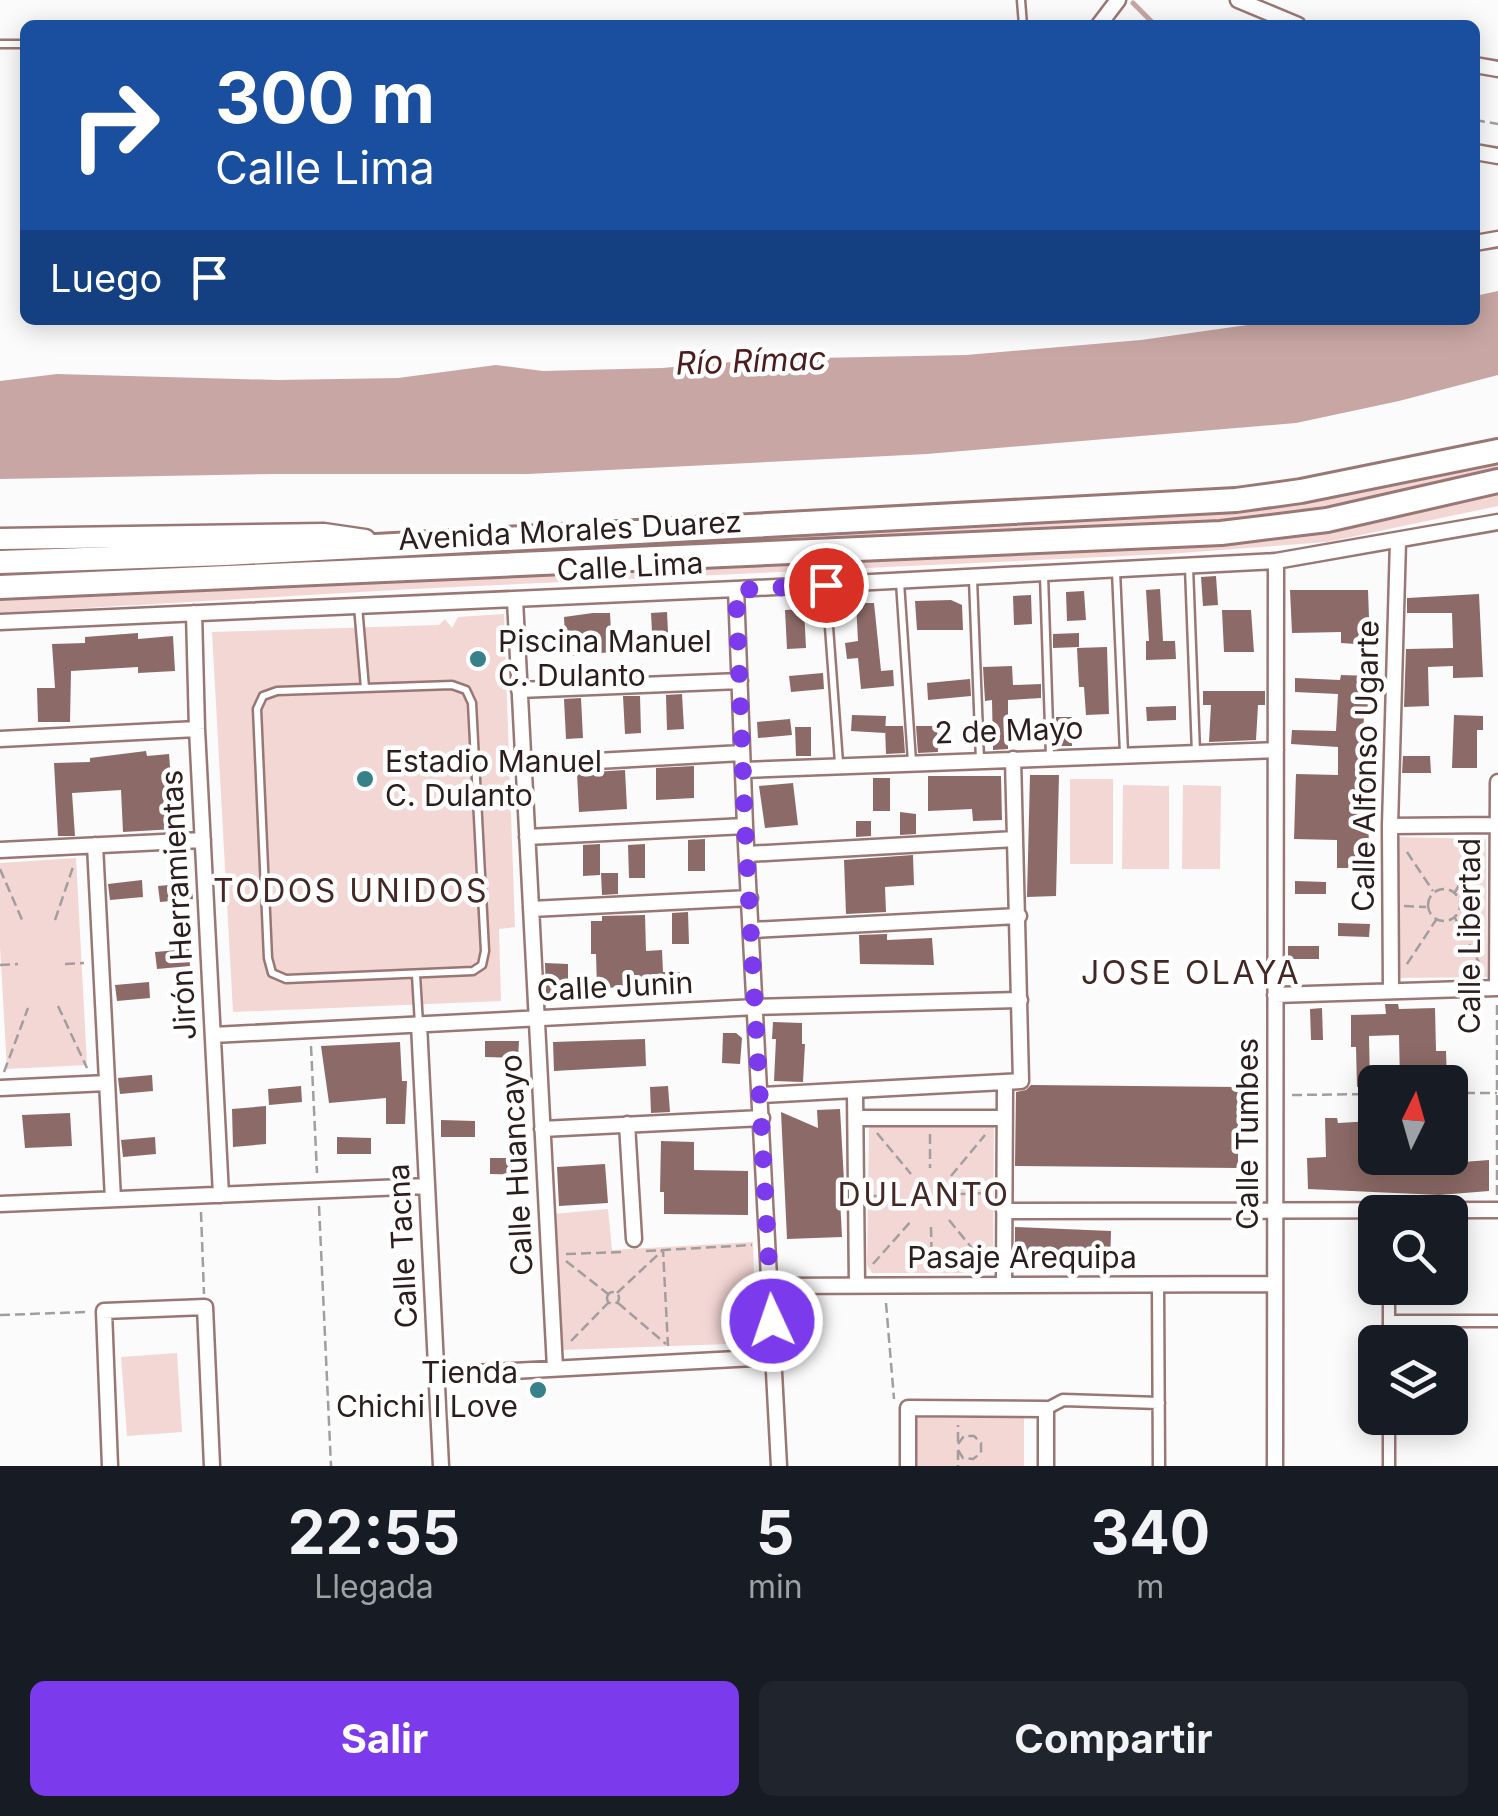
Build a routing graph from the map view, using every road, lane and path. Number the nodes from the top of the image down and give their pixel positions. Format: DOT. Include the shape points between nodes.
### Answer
graph roads {
  1 [pos="1118,0"];
  2 [pos="1238,0"];
  3 [pos="1103,20"];
  4 [pos="1286,20"];
  5 [pos="1498,451"];
  6 [pos="1498,480"];
  7 [pos="1498,522"];
  8 [pos="0,539"];
  9 [pos="1398,542"];
  10 [pos="397,545"];
  11 [pos="1276,561"];
  12 [pos="0,562"];
  13 [pos="1189,566"];
  14 [pos="1116,570"];
  15 [pos="1044,574"];
  16 [pos="973,578"];
  17 [pos="900,581"];
  18 [pos="826,585"];
  19 [pos="0,586"];
  20 [pos="736,590"];
  21 [pos="515,600"];
  22 [pos="358,606"];
  23 [pos="194,613"];
  24 [pos="0,622"];
  25 [pos="740,681"];
  26 [pos="365,688"];
  27 [pos="520,690"];
  28 [pos="197,729"];
  29 [pos="0,739"];
  30 [pos="1276,750"];
  31 [pos="1196,752"];
  32 [pos="742,753"];
  33 [pos="1124,755"];
  34 [pos="1050,758"];
  35 [pos="1013,759"];
  36 [pos="980,760"];
  37 [pos="912,762"];
  38 [pos="524,765"];
  39 [pos="838,765"];
  40 [pos="744,770"];
  41 [pos="1498,782"];
  42 [pos="1496,825"];
  43 [pos="745,826"];
  44 [pos="1390,826"];
  45 [pos="527,837"];
  46 [pos="1015,838"];
  47 [pos="203,840"];
  48 [pos="87,846"];
  49 [pos="0,850"];
  50 [pos="1407,852"];
  51 [pos="747,854"];
  52 [pos="0,869"];
  53 [pos="1434,892"];
  54 [pos="1454,893"];
  55 [pos="750,898"];
  56 [pos="1460,904"];
  57 [pos="1390,905"];
  58 [pos="1496,905"];
  59 [pos="1428,907"];
  60 [pos="531,909"];
  61 [pos="1019,916"];
  62 [pos="1454,916"];
  63 [pos="1436,919"];
  64 [pos="55,920"];
  65 [pos="23,922"];
  66 [pos="752,930"];
  67 [pos="101,962"];
  68 [pos="0,964"];
  69 [pos="18,964"];
  70 [pos="65,964"];
  71 [pos="416,975"];
  72 [pos="1495,988"];
  73 [pos="1390,992"];
  74 [pos="1276,994"];
  75 [pos="1020,1000"];
  76 [pos="58,1006"];
  77 [pos="756,1007"];
  78 [pos="28,1008"];
  79 [pos="537,1018"];
  80 [pos="419,1024"];
  81 [pos="310,1030"];
  82 [pos="213,1034"];
  83 [pos="100,1083"];
  84 [pos="1005,1084"];
  85 [pos="0,1086"];
  86 [pos="855,1092"];
  87 [pos="1497,1092"];
  88 [pos="1468,1093"];
  89 [pos="1358,1094"];
  90 [pos="760,1095"];
  91 [pos="1275,1095"];
  92 [pos="762,1118"];
  93 [pos="860,1118"];
  94 [pos="929,1118"];
  95 [pos="1004,1118"];
  96 [pos="627,1124"];
  97 [pos="542,1129"];
  98 [pos="930,1168"];
  99 [pos="911,1174"];
  100 [pos="951,1176"];
  101 [pos="427,1186"];
  102 [pos="318,1190"];
  103 [pos="1004,1193"];
  104 [pos="221,1194"];
  105 [pos="960,1194"];
  106 [pos="901,1195"];
  107 [pos="200,1196"];
  108 [pos="856,1196"];
  109 [pos="112,1200"];
  110 [pos="0,1204"];
  111 [pos="1468,1210"];
  112 [pos="1498,1210"];
  113 [pos="1004,1211"];
  114 [pos="1275,1211"];
  115 [pos="1358,1211"];
  116 [pos="912,1220"];
  117 [pos="949,1220"];
  118 [pos="931,1226"];
  119 [pos="768,1244"];
  120 [pos="633,1245"];
  121 [pos="663,1250"];
  122 [pos="647,1251"];
  123 [pos="1158,1284"];
  124 [pos="1275,1284"];
  125 [pos="1004,1285"];
  126 [pos="770,1286"];
  127 [pos="857,1286"];
  128 [pos="885,1286"];
  129 [pos="932,1286"];
  130 [pos="617,1293"];
  131 [pos="608,1294"];
  132 [pos="608,1303"];
  133 [pos="618,1303"];
  134 [pos="1389,1305"];
  135 [pos="205,1307"];
  136 [pos="104,1311"];
  137 [pos="0,1316"];
  138 [pos="1389,1321"];
  139 [pos="1498,1322"];
  140 [pos="1389,1325"];
  141 [pos="773,1356"];
  142 [pos="555,1363"];
  143 [pos="436,1375"];
  144 [pos="1159,1402"];
  145 [pos="908,1408"];
  146 [pos="958,1409"];
  147 [pos="1046,1409"];
  148 [pos="1389,1435"];
  149 [pos="958,1444"];
  150 [pos="958,1450"];
  151 [pos="110,1466"];
  152 [pos="212,1466"];
  153 [pos="331,1466"];
  154 [pos="442,1466"];
  155 [pos="779,1466"];
  156 [pos="908,1466"];
  157 [pos="958,1466"];
  158 [pos="1046,1466"];
  159 [pos="1160,1466"];
  160 [pos="1275,1466"];
  161 [pos="1389,1466"];
  1 -- 3 [label="street"];
  2 -- 4 [label="street"];
  5 -- 10 [label="highway, Avenida Morales Duarez" via="1236,500"];
  6 -- 19 [label="highway, Avenida Morales Duarez" via="1327,520 1221,533"];
  7 -- 9 [label="street, Calle Lima"];
  8 -- 10 [label="main road" via="324,534"];
  9 -- 11 [label="street, Calle Lima"];
  9 -- 44 [label="street, Calle Alfonso Ugarte"];
  10 -- 12 [label="highway, Avenida Morales Duarez"];
  11 -- 13 [label="street, Calle Lima"];
  11 -- 30 [label="street, Calle Tumbes"];
  13 -- 14 [label="street, Calle Lima"];
  13 -- 31 [label="lane"];
  14 -- 15 [label="street, Calle Lima"];
  14 -- 33 [label="lane"];
  15 -- 16 [label="street, Calle Lima"];
  15 -- 34 [label="lane"];
  16 -- 17 [label="street, Calle Lima"];
  16 -- 36 [label="lane"];
  17 -- 18 [label="street, Calle Lima"];
  17 -- 37 [label="lane"];
  18 -- 20 [label="street, Calle Lima"];
  18 -- 39 [label="lane"];
  20 -- 21 [label="street, Calle Lima"];
  20 -- 25 [label="street"];
  21 -- 22 [label="street, Calle Lima"];
  21 -- 27 [label="street, Calle Huancayo"];
  22 -- 23 [label="street, Calle Lima"];
  22 -- 26 [label="lane"];
  23 -- 24 [label="street, Calle Lima"];
  23 -- 28 [label="street, Jirón Herramientas"];
  25 -- 27 [label="street"];
  25 -- 32 [label="street"];
  26 -- 71 [label="lane" via="452,685 466,690 472,703 485,952 473,972"];
  26 -- 71 [label="lane" via="277,690 263,696 257,710 268,958 272,973 286,980"];
  27 -- 38 [label="street, Calle Huancayo"];
  28 -- 29 [label="street"];
  28 -- 47 [label="street, Jirón Herramientas"];
  30 -- 31 [label="street, 2 de Mayo"];
  30 -- 74 [label="street, Calle Tumbes"];
  31 -- 33 [label="street, 2 de Mayo"];
  32 -- 38 [label="street"];
  32 -- 40 [label="street"];
  33 -- 34 [label="street, 2 de Mayo"];
  34 -- 35 [label="street, 2 de Mayo"];
  35 -- 36 [label="street, 2 de Mayo"];
  35 -- 46 [label="street"];
  36 -- 37 [label="street, 2 de Mayo"];
  37 -- 39 [label="street, 2 de Mayo"];
  38 -- 45 [label="street, Calle Huancayo"];
  39 -- 40 [label="street, 2 de Mayo"];
  40 -- 43 [label="street"];
  41 -- 42 [label="street, Calle Libertad"];
  42 -- 44 [label="street"];
  42 -- 54 [label="path"];
  42 -- 58 [label="street, Calle Libertad"];
  43 -- 45 [label="street"];
  43 -- 51 [label="street"];
  44 -- 57 [label="street, Calle Alfonso Ugarte"];
  45 -- 60 [label="street, Calle Huancayo"];
  46 -- 51 [label="street"];
  46 -- 61 [label="street"];
  47 -- 48 [label="street"];
  47 -- 82 [label="street, Jirón Herramientas"];
  48 -- 49 [label="street"];
  48 -- 64 [label="path"];
  48 -- 67 [label="street"];
  50 -- 53 [label="path"];
  51 -- 55 [label="street"];
  52 -- 65 [label="path"];
  53 -- 54 [label="path"];
  53 -- 59 [label="path"];
  54 -- 56 [label="path"];
  55 -- 60 [label="street"];
  55 -- 66 [label="street"];
  56 -- 58 [label="path"];
  56 -- 62 [label="path"];
  57 -- 59 [label="path"];
  57 -- 73 [label="street, Calle Alfonso Ugarte"];
  58 -- 72 [label="street, Calle Libertad"];
  59 -- 63 [label="path"];
  60 -- 79 [label="street, Calle Huancayo"];
  61 -- 66 [label="street"];
  61 -- 75 [label="street"];
  62 -- 63 [label="path"];
  62 -- 72 [label="path"];
  63 -- 73 [label="path"];
  66 -- 77 [label="street"];
  67 -- 70 [label="path"];
  67 -- 83 [label="street"];
  68 -- 69 [label="path"];
  71 -- 80 [label="lane"];
  72 -- 73 [label="street"];
  72 -- 87 [label="path, Calle Libertad"];
  73 -- 74 [label="street"];
  74 -- 91 [label="street, Calle Tumbes"];
  75 -- 77 [label="street, Calle Junin"];
  75 -- 84 [label="street" via="1022,1080"];
  76 -- 83 [label="path"];
  77 -- 79 [label="street, Calle Junin"];
  77 -- 90 [label="street"];
  78 -- 85 [label="path"];
  79 -- 80 [label="street, Calle Junin"];
  79 -- 97 [label="street, Calle Huancayo"];
  80 -- 81 [label="street, Calle Junin"];
  80 -- 101 [label="street, Calle Tacna"];
  81 -- 82 [label="street, Calle Junin"];
  81 -- 102 [label="path"];
  82 -- 104 [label="street, Jirón Herramientas"];
  83 -- 85 [label="street"];
  83 -- 109 [label="street"];
  84 -- 86 [label="street"];
  84 -- 95 [label="street"];
  86 -- 90 [label="street"];
  86 -- 93 [label="street"];
  87 -- 88 [label="path"];
  87 -- 112 [label="path, Calle Libertad"];
  89 -- 91 [label="path"];
  90 -- 92 [label="street"];
  91 -- 114 [label="street, Calle Tumbes"];
  92 -- 96 [label="street"];
  92 -- 119 [label="street"];
  93 -- 94 [label="street"];
  93 -- 99 [label="path"];
  93 -- 108 [label="street"];
  94 -- 95 [label="street"];
  94 -- 98 [label="path"];
  95 -- 100 [label="path"];
  95 -- 103 [label="street"];
  96 -- 97 [label="street"];
  96 -- 120 [label="street"];
  97 -- 142 [label="street, Calle Huancayo"];
  101 -- 102 [label="street"];
  101 -- 143 [label="street, Calle Tacna"];
  102 -- 104 [label="street"];
  102 -- 153 [label="path"];
  103 -- 105 [label="path"];
  103 -- 113 [label="street"];
  104 -- 107 [label="street"];
  106 -- 108 [label="path"];
  107 -- 109 [label="street"];
  107 -- 135 [label="path"];
  108 -- 127 [label="street"];
  109 -- 110 [label="street"];
  111 -- 112 [label="street"];
  113 -- 114 [label="street"];
  113 -- 125 [label="street"];
  114 -- 115 [label="street"];
  114 -- 124 [label="street, Calle Tumbes"];
  116 -- 127 [label="path"];
  117 -- 125 [label="path"];
  118 -- 129 [label="path"];
  119 -- 121 [label="path"];
  119 -- 126 [label="street"];
  120 -- 131 [label="path" via="559,1255"];
  121 -- 122 [label="path"];
  121 -- 130 [label="path"];
  121 -- 133 [label="path" via="668,1346"];
  123 -- 124 [label="street, Pasaje Arequipa"];
  123 -- 125 [label="street, Pasaje Arequipa"];
  123 -- 144 [label="street"];
  124 -- 160 [label="street, Calle Tumbes"];
  125 -- 129 [label="street, Pasaje Arequipa"];
  126 -- 127 [label="street, Pasaje Arequipa"];
  126 -- 141 [label="street"];
  127 -- 128 [label="street, Pasaje Arequipa"];
  128 -- 129 [label="street, Pasaje Arequipa"];
  128 -- 145 [label="path" via="894,1399"];
  130 -- 131 [label="path"];
  130 -- 133 [label="path"];
  131 -- 132 [label="path"];
  132 -- 133 [label="path"];
  132 -- 142 [label="path"];
  134 -- 138 [label="street"];
  135 -- 136 [label="street"];
  135 -- 152 [label="street"];
  136 -- 137 [label="path"];
  136 -- 151 [label="street"];
  138 -- 139 [label="street"];
  138 -- 140 [label="street"];
  141 -- 142 [label="street"];
  141 -- 155 [label="street"];
  142 -- 143 [label="street"];
  143 -- 154 [label="street, Calle Tacna"];
  144 -- 147 [label="street" via="1064,1400"];
  144 -- 159 [label="street"];
  145 -- 146 [label="street"];
  145 -- 156 [label="street"];
  146 -- 147 [label="street"];
  146 -- 149 [label="path"];
  147 -- 158 [label="street"];
  148 -- 161 [label="street"];
  149 -- 150 [label="path"];
  149 -- 150 [label="path" via="974,1436 981,1453 964,1458"];
  150 -- 157 [label="path"];
}
